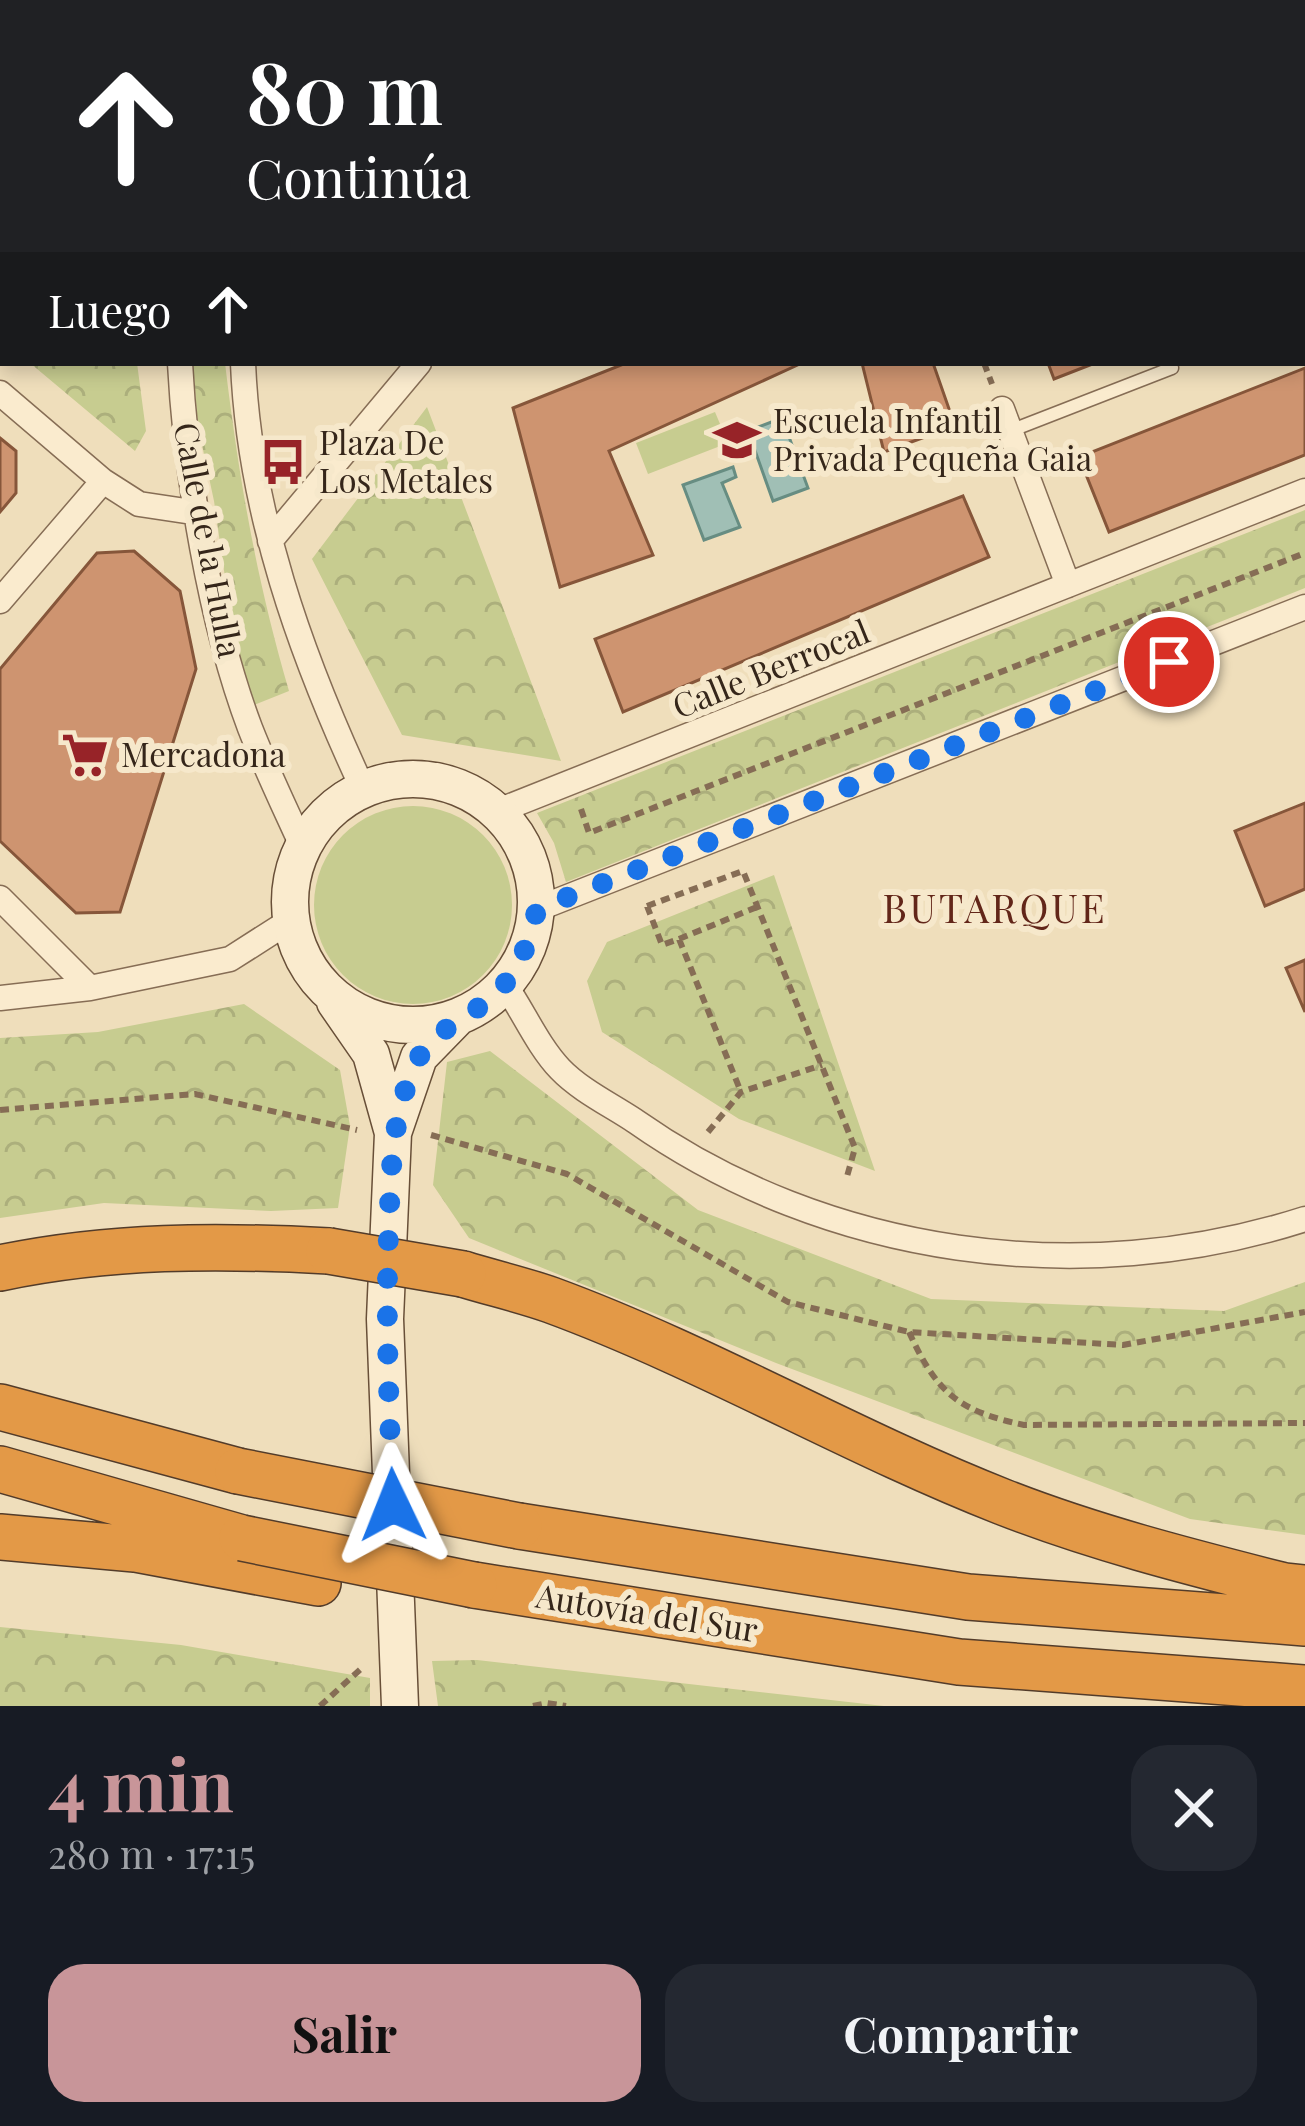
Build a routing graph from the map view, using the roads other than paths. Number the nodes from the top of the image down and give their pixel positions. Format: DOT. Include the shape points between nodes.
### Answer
graph roads {
  1 [pos="180,366"];
  2 [pos="243,366"];
  3 [pos="416,366"];
  4 [pos="1172,368"];
  5 [pos="0,393"];
  6 [pos="1006,420"];
  7 [pos="104,481"];
  8 [pos="1305,490"];
  9 [pos="199,513"];
  10 [pos="270,541"];
  11 [pos="1068,584"];
  12 [pos="0,601"];
  13 [pos="1305,607"];
  14 [pos="363,789"];
  15 [pos="498,811"];
  16 [pos="303,848"];
  17 [pos="0,898"];
  18 [pos="537,909"];
  19 [pos="292,920"];
  20 [pos="505,985"];
  21 [pos="90,988"];
  22 [pos="326,989"];
  23 [pos="0,998"];
  24 [pos="457,1018"];
  25 [pos="375,1131"];
  26 [pos="1305,1220"];
  27 [pos="0,1268"];
  28 [pos="0,1408"];
  29 [pos="0,1469"];
  30 [pos="0,1537"];
  31 [pos="234,1552"];
  32 [pos="1305,1588"];
  33 [pos="1305,1623"];
  34 [pos="1305,1688"];
  35 [pos="400,1706"];
  1 -- 9 [label="street, Calle de la Hulla"];
  2 -- 10 [label="street, Calle de la Hulla"];
  3 -- 10 [label="street"];
  4 -- 6 [label="lane"];
  5 -- 7 [label="street"];
  6 -- 11 [label="street"];
  7 -- 9 [label="street" via="139,505"];
  7 -- 12 [label="street"];
  8 -- 11 [label="street, Calle Berrocal"];
  9 -- 16 [label="street, Calle de la Hulla" via="237,687"];
  10 -- 14 [label="street, Calle de la Hulla" via="322,700"];
  11 -- 15 [label="street, Calle Berrocal"];
  13 -- 18 [label="street"];
  14 -- 15 [label="street" via="410,778 457,786"];
  14 -- 16 [label="street" via="338,804"];
  15 -- 18 [label="street" via="528,856"];
  16 -- 19 [label="street"];
  17 -- 21 [label="street"];
  18 -- 20 [label="street" via="528,950"];
  19 -- 21 [label="street" via="230,959"];
  19 -- 22 [label="street" via="303,957"];
  20 -- 24 [label="street"];
  20 -- 26 [label="street" via="560,1069 686,1158 837,1223 1048,1258 1173,1248"];
  21 -- 23 [label="street"];
  22 -- 24 [label="street" via="387,1023"];
  22 -- 25 [label="street" via="371,1054"];
  24 -- 25 [label="street" via="419,1057"];
  25 -- 35 [label="street"];
  27 -- 32 [label="highway, bridge" via="64,1255 212,1245 329,1251 463,1274 646,1339 1004,1502 1131,1546"];
  28 -- 33 [label="highway, Autovía del Sur, bridge" via="238,1471 519,1526 968,1597"];
  29 -- 31 [label="highway, Autovía del Sur"];
  30 -- 31 [label="highway"];
  31 -- 34 [label="highway, Autovía del Sur, bridge" via="959,1662"];
}
